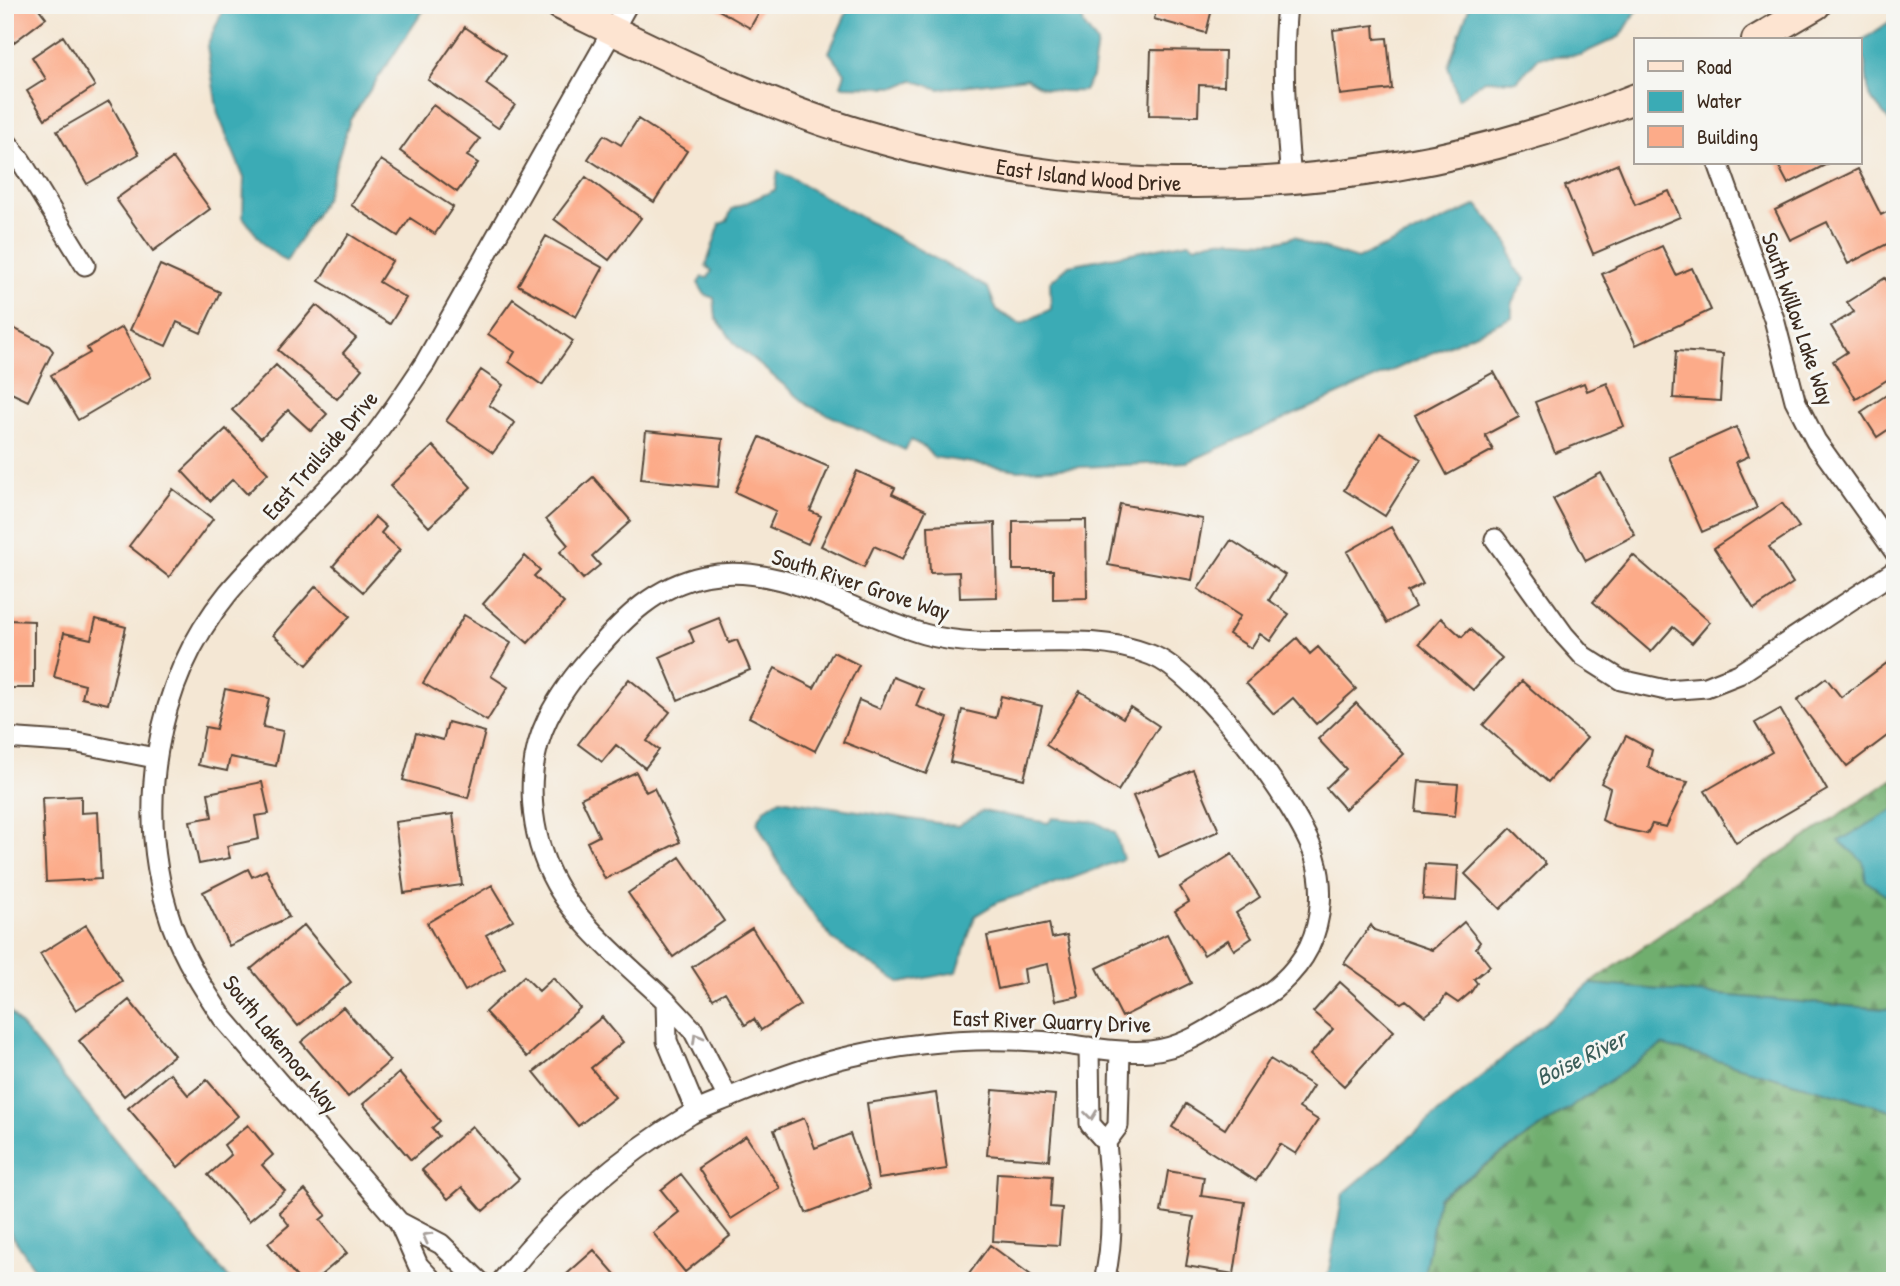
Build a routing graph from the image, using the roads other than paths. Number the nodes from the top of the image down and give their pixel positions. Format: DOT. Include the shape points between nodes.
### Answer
graph roads {
  1 [pos="560,5"];
  2 [pos="627,5"];
  3 [pos="1287,5"];
  4 [pos="1816,5"];
  5 [pos="614,31"];
  6 [pos="1759,38"];
  7 [pos="1634,99"];
  8 [pos="5,141"];
  9 [pos="1718,164"];
  10 [pos="1291,180"];
  11 [pos="85,265"];
  12 [pos="1495,539"];
  13 [pos="1895,552"];
  14 [pos="1895,571"];
  15 [pos="5,738"];
  16 [pos="155,758"];
  17 [pos="1302,830"];
  18 [pos="160,878"];
  19 [pos="666,1001"];
  20 [pos="1089,1047"];
  21 [pos="1120,1051"];
  22 [pos="728,1098"];
  23 [pos="696,1111"];
  24 [pos="1106,1142"];
  25 [pos="399,1222"];
  26 [pos="433,1281"];
  27 [pos="479,1281"];
  28 [pos="502,1281"];
  29 [pos="1104,1281"];
  1 -- 5 [label="street, East Island Wood Drive"];
  2 -- 5 [label="street, East Trailside Drive"];
  3 -- 10 [label="street" via="1283,73"];
  4 -- 6 [label="street"];
  5 -- 10 [label="street, East Island Wood Drive" via="798,113 954,158 1115,181"];
  5 -- 16 [label="street, East Trailside Drive" via="395,409 213,614 175,685"];
  7 -- 10 [label="street, East Island Wood Drive" via="1512,141 1452,156"];
  8 -- 11 [label="street"];
  9 -- 13 [label="street, South Willow Lake Way" via="1774,319 1795,400 1816,441"];
  12 -- 14 [label="street" via="1583,656 1621,680 1666,690 1706,687 1739,674"];
  15 -- 16 [label="street" via="78,743"];
  16 -- 18 [label="street, East Trailside Drive" via="152,818"];
  17 -- 19 [label="street, South River Grove Way" via="1247,746 1189,680 1156,656 1112,644 962,642 895,624 782,579 737,572 706,575 673,585 642,603 568,682 537,749 531,797 538,842 557,886 589,927"];
  17 -- 21 [label="street, East River Quarry Drive" via="1321,888 1318,920 1295,969 1275,989 1187,1042 1153,1051"];
  18 -- 25 [label="street, South Lakemoor Way" via="180,944 209,998"];
  22 -- 19 [label="street, South River Grove Way, one-way" via="693,1030"];
  19 -- 23 [label="street" via="667,1041"];
  20 -- 21 [label="street, East River Quarry Drive"];
  20 -- 22 [label="street, East River Quarry Drive" via="996,1040 908,1045 812,1067"];
  20 -- 24 [label="street, one-way" via="1090,1124"];
  21 -- 24 [label="street" via="1118,1126"];
  22 -- 23 [label="street, East River Quarry Drive"];
  23 -- 28 [label="street, East River Quarry Drive" via="581,1195 528,1247"];
  24 -- 29 [label="street" via="1112,1213"];
  25 -- 26 [label="street, South Lakemoor Way" via="418,1265"];
  27 -- 25 [label="street, South Lakemoor Way, one-way" via="441,1244"];
}
